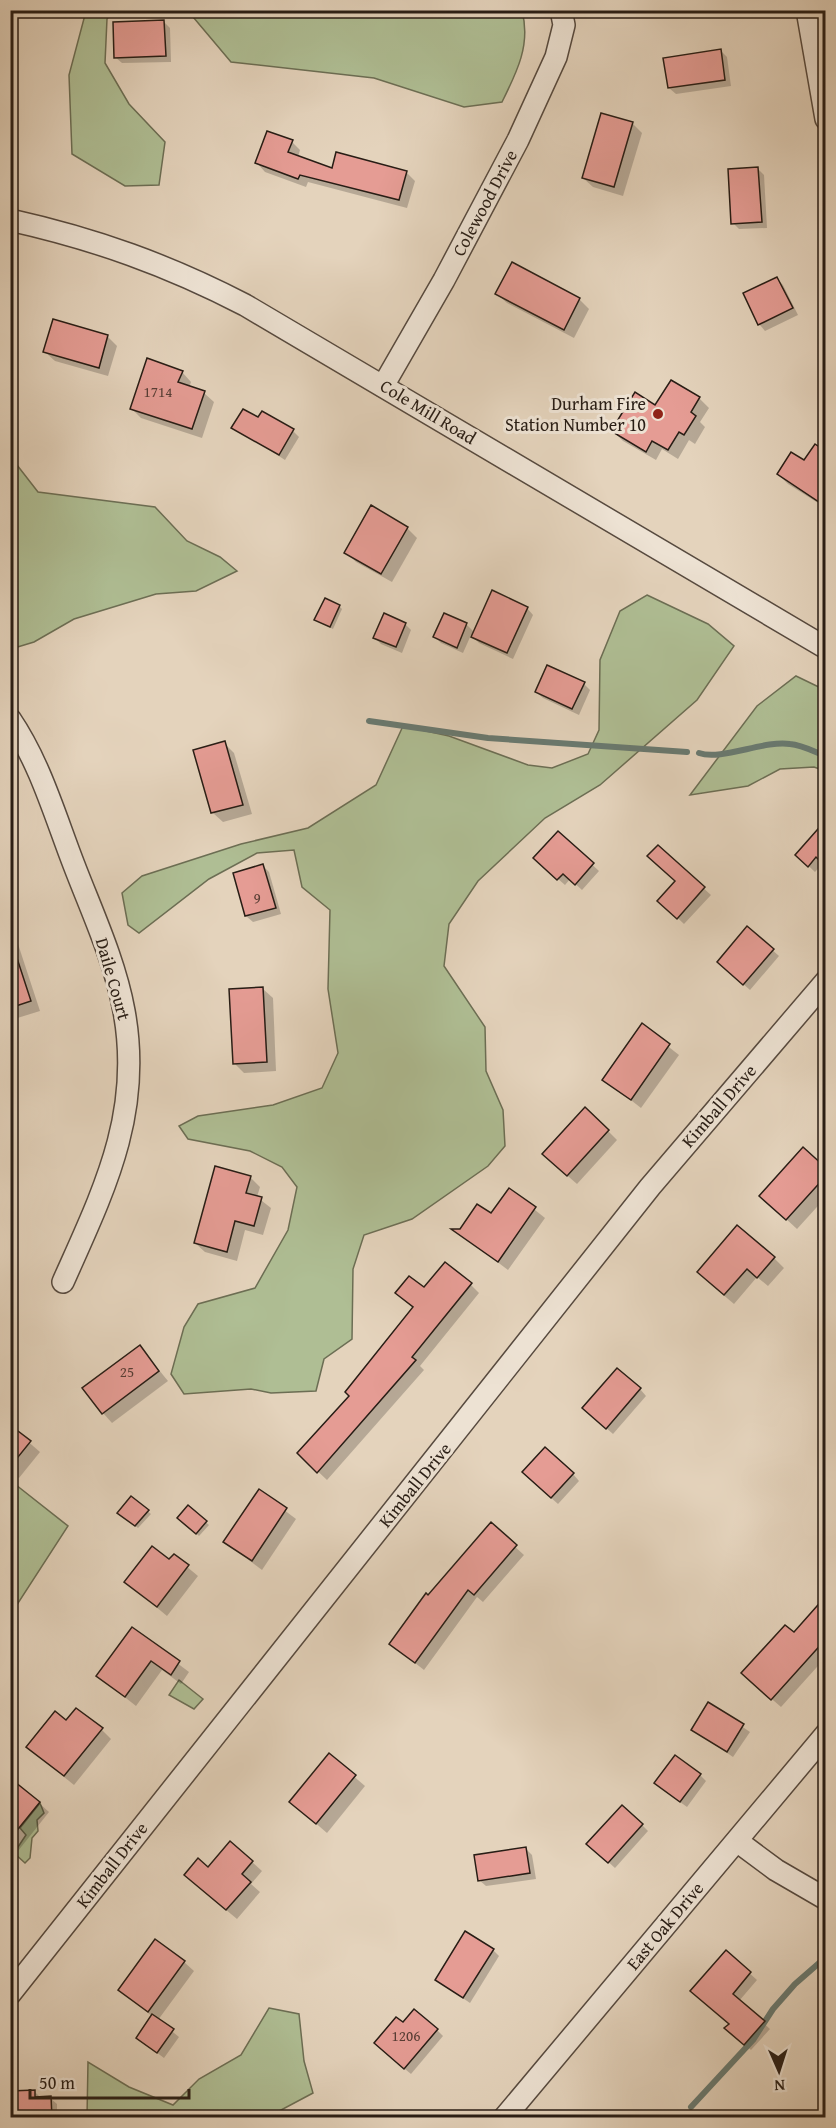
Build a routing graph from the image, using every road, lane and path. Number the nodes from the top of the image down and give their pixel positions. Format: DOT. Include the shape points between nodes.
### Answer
graph roads {
  1 [pos="561,10"];
  2 [pos="807,10"];
  3 [pos="825,119"];
  4 [pos="10,220"];
  5 [pos="383,386"];
  6 [pos="825,648"];
  7 [pos="10,718"];
  8 [pos="825,981"];
  9 [pos="63,1282"];
  10 [pos="825,1734"];
  11 [pos="737,1841"];
  12 [pos="825,1899"];
  13 [pos="10,1994"];
  14 [pos="504,2118"];
  1 -- 5 [label="street, Colewood Drive" via="564,25 556,57 518,140"];
  2 -- 3 [label="street"];
  4 -- 5 [label="street, Cole Mill Road" via="156,262 244,305"];
  5 -- 6 [label="street, Cole Mill Road"];
  7 -- 9 [label="street, Daile Court" via="36,765 102,939 124,1010 129,1042 121,1138 104,1191"];
  8 -- 13 [label="street, Kimball Drive" via="650,1187"];
  10 -- 11 [label="street, East Oak Drive"];
  11 -- 12 [label="street"];
  11 -- 14 [label="street, East Oak Drive"];
}
